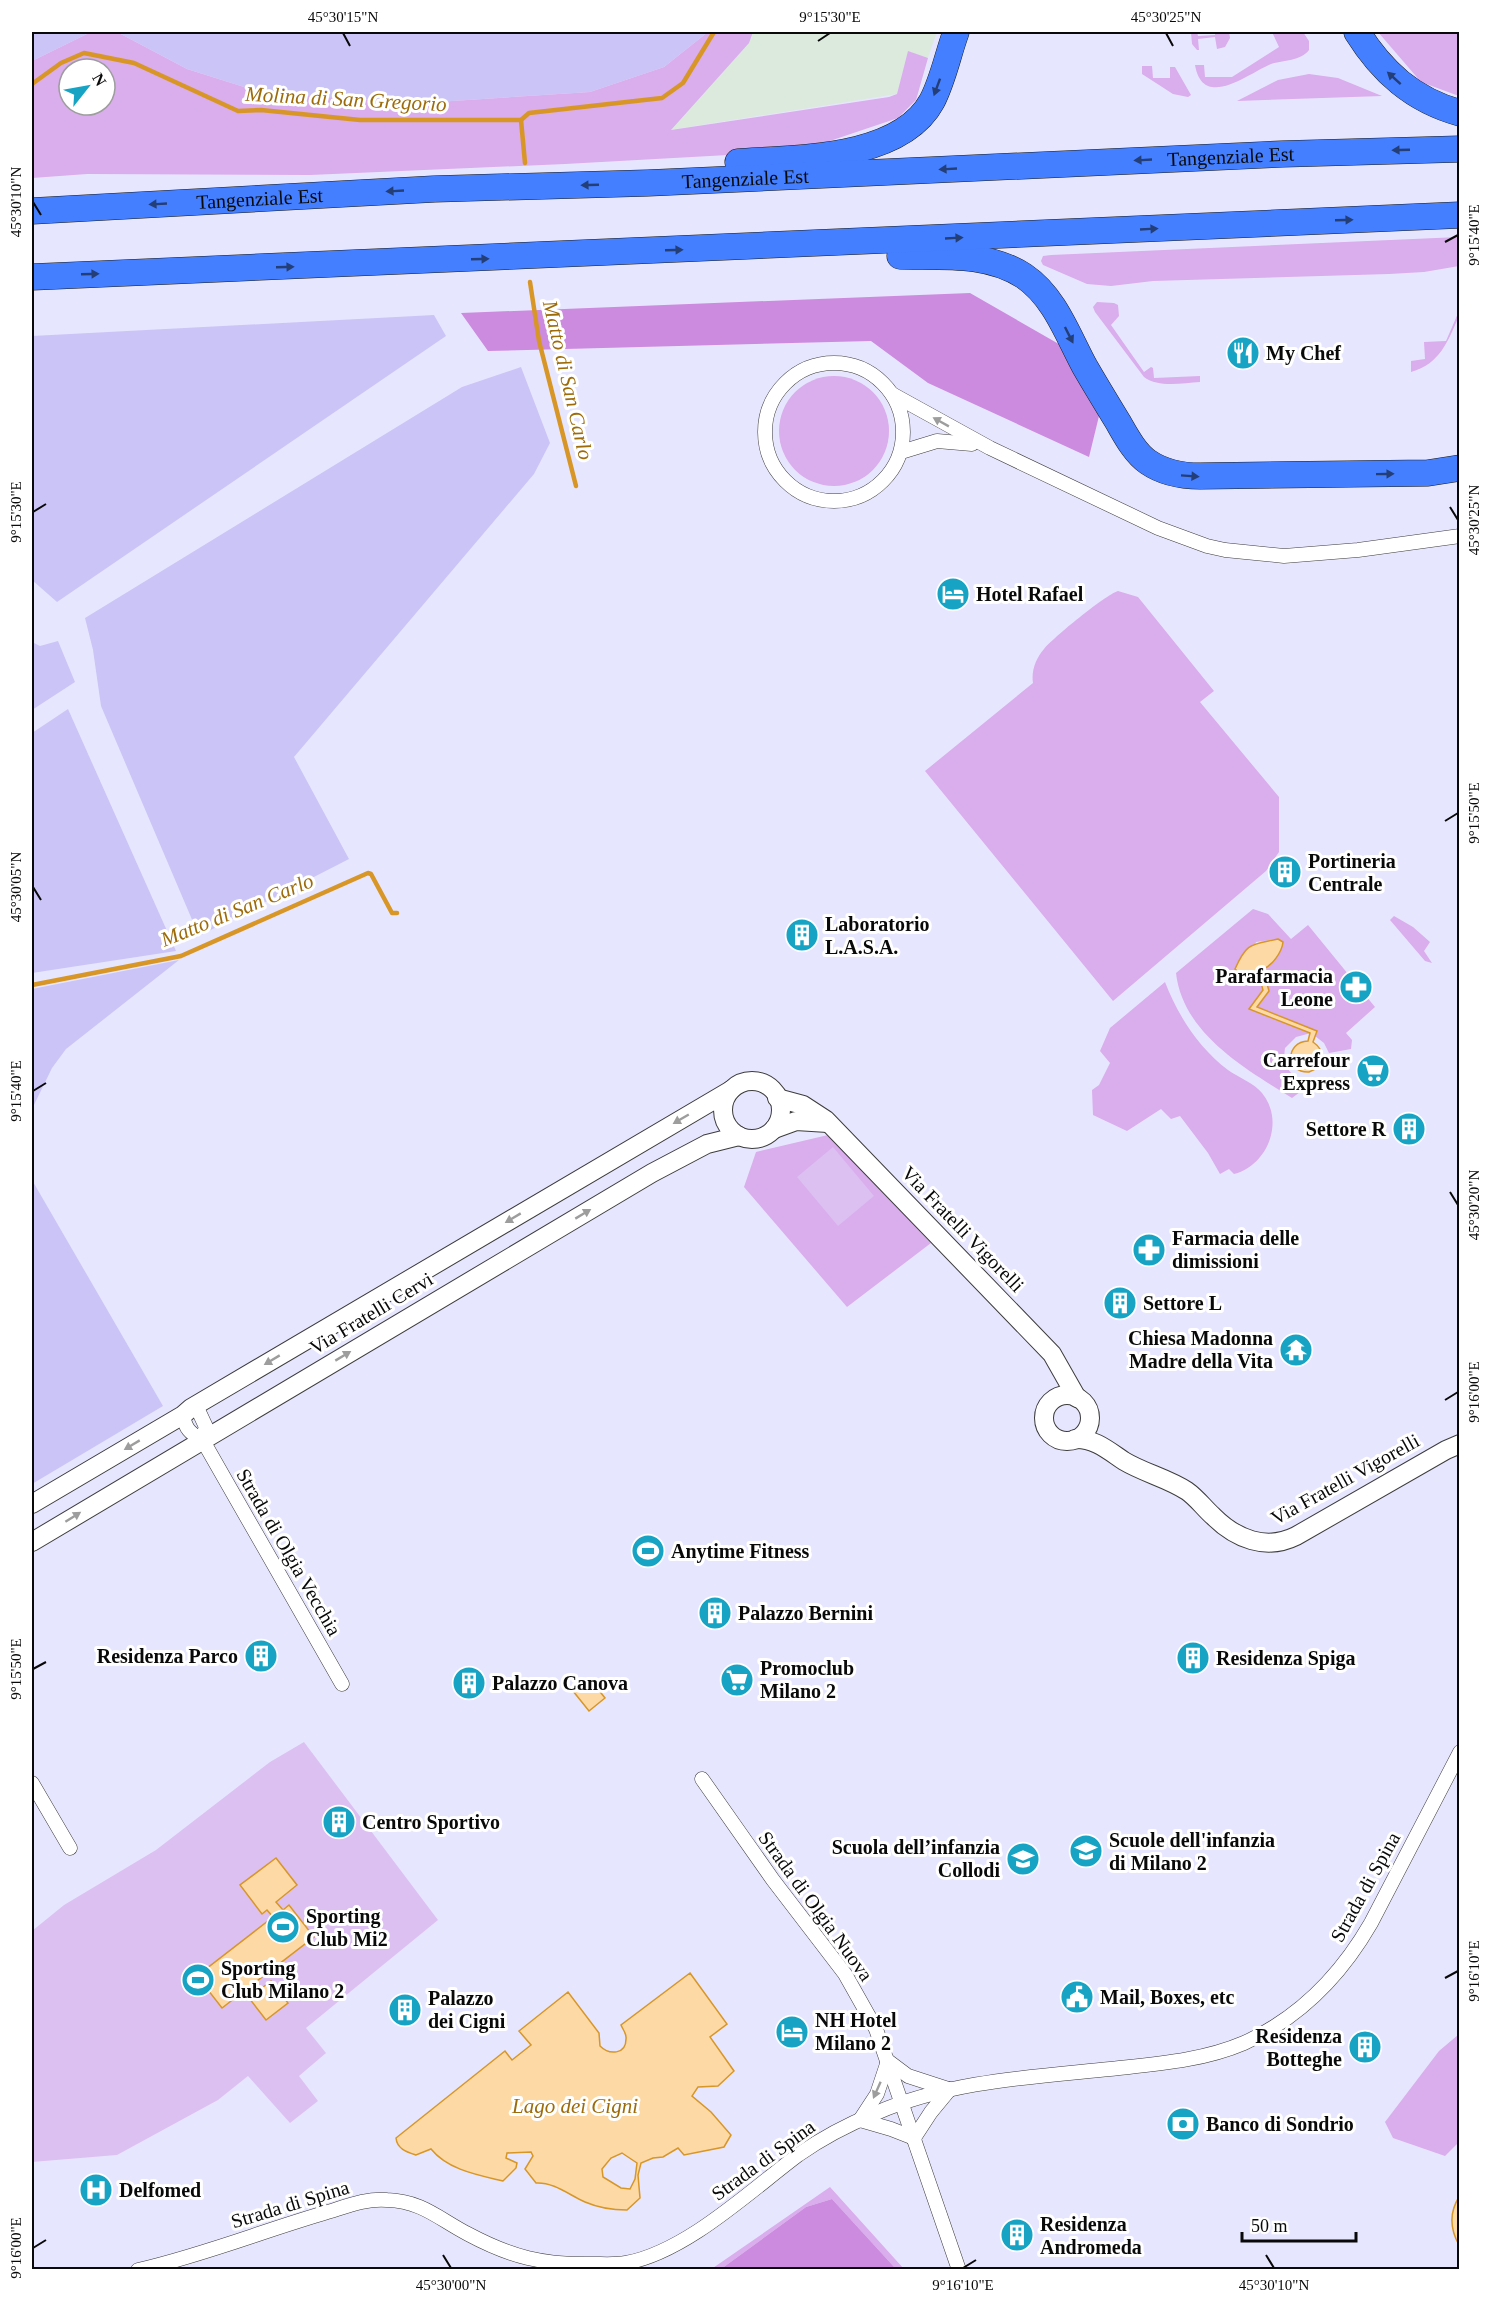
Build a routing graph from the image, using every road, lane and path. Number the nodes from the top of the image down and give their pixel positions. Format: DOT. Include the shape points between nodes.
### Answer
graph roads {
  1 [pos="956,32"];
  2 [pos="1357,32"];
  3 [pos="1460,113"];
  4 [pos="1460,148"];
  5 [pos="648,183"];
  6 [pos="32,211"];
  7 [pos="1460,215"];
  8 [pos="854,242"];
  9 [pos="32,277"];
  10 [pos="892,394"];
  11 [pos="990,448"];
  12 [pos="901,452"];
  13 [pos="1460,468"];
  14 [pos="1460,536"];
  15 [pos="731,1090"];
  16 [pos="777,1098"];
  17 [pos="830,1124"];
  18 [pos="774,1129"];
  19 [pos="740,1136"];
  20 [pos="1060,1367"];
  21 [pos="1077,1398"];
  22 [pos="1054,1399"];
  23 [pos="187,1411"];
  24 [pos="1089,1423"];
  25 [pos="202,1439"];
  26 [pos="1075,1439"];
  27 [pos="1460,1444"];
  28 [pos="1100,1445"];
  29 [pos="32,1504"];
  30 [pos="32,1542"];
  31 [pos="342,1684"];
  32 [pos="1460,1752"];
  33 [pos="702,1779"];
  34 [pos="32,1783"];
  35 [pos="70,1848"];
  36 [pos="888,2061"];
  37 [pos="950,2089"];
  38 [pos="902,2103"];
  39 [pos="860,2120"];
  40 [pos="914,2138"];
  41 [pos="570,2267"];
  42 [pos="138,2270"];
  43 [pos="959,2270"];
  1 -- 5 [label="highway, one-way" via="932,101 920,117 890,137 826,155 696,165"];
  3 -- 2 [label="highway, one-way" via="1424,100 1398,82 1380,65"];
  4 -- 5 [label="highway, Tangenziale Est, one-way"];
  5 -- 6 [label="highway, Tangenziale Est, one-way" via="434,189"];
  8 -- 7 [label="highway, one-way"];
  9 -- 8 [label="highway, one-way"];
  8 -- 13 [label="highway, one-way" via="890,256 974,258 1024,276 1050,304 1130,442 1146,461 1162,469 1182,476 1200,476 1428,473"];
  11 -- 10 [label="street, one-way"];
  10 -- 12 [label="street" via="904,426"];
  10 -- 12 [label="street" via="874,375 851,364 825,363 808,368 787,381 772,402 766,418 766,444 772,462 786,482 808,496 833,501 858,497 877,487 894,468"];
  11 -- 12 [label="street" via="937,441"];
  11 -- 14 [label="street" via="1158,528 1226,550 1304,555"];
  15 -- 16 [label="street" via="755,1082 769,1087"];
  15 -- 19 [label="street" via="723,1111 728,1126"];
  15 -- 23 [label="street, Via Fratelli Cervi, one-way"];
  16 -- 17 [label="street, Via Fratelli Vigorelli" via="806,1107"];
  16 -- 18 [label="street" via="780,1114"];
  17 -- 18 [label="street" via="796,1121"];
  17 -- 20 [label="street, Via Fratelli Vigorelli" via="1052,1354"];
  18 -- 19 [label="street" via="762,1137"];
  25 -- 19 [label="street, Via Fratelli Cervi, one-way" via="652,1173 713,1142"];
  20 -- 21 [label="street, Via Fratelli Vigorelli"];
  20 -- 22 [label="street" via="1060,1389"];
  21 -- 22 [label="street" via="1068,1395"];
  21 -- 24 [label="street" via="1088,1410"];
  22 -- 26 [label="street" via="1044,1414 1046,1426 1059,1439"];
  23 -- 25 [label="street" via="199,1412 206,1427"];
  23 -- 29 [label="street, Via Fratelli Cervi, one-way"];
  24 -- 26 [label="street"];
  24 -- 28 [label="street"];
  30 -- 25 [label="street, Via Fratelli Cervi, one-way"];
  25 -- 31 [label="street, Strada di Olgia Vecchia"];
  26 -- 28 [label="street, Via Fratelli Vigorelli"];
  27 -- 28 [label="street, Via Fratelli Vigorelli" via="1296,1536 1270,1544 1239,1536 1185,1490"];
  32 -- 37 [label="street, Strada di Spina" via="1365,1935 1335,1975 1294,2013 1243,2043 1178,2062"];
  33 -- 36 [label="street, Strada di Olgia Nuova" via="845,1974 876,2029"];
  34 -- 35 [label="street"];
  36 -- 37 [label="street" via="908,2076"];
  36 -- 38 [label="street, Strada di Olgia Nuova"];
  36 -- 39 [label="street, one-way" via="877,2094"];
  37 -- 38 [label="street, Strada di Spina"];
  37 -- 40 [label="street"];
  38 -- 39 [label="street, Strada di Spina"];
  38 -- 40 [label="street, Strada di Olgia Nuova"];
  39 -- 40 [label="street"];
  39 -- 41 [label="street, Strada di Spina" via="810,2147 727,2211 670,2247 623,2264"];
  40 -- 43 [label="street, Strada di Olgia Nuova"];
  41 -- 42 [label="street, Strada di Spina" via="508,2252 419,2205 374,2200"];
}
